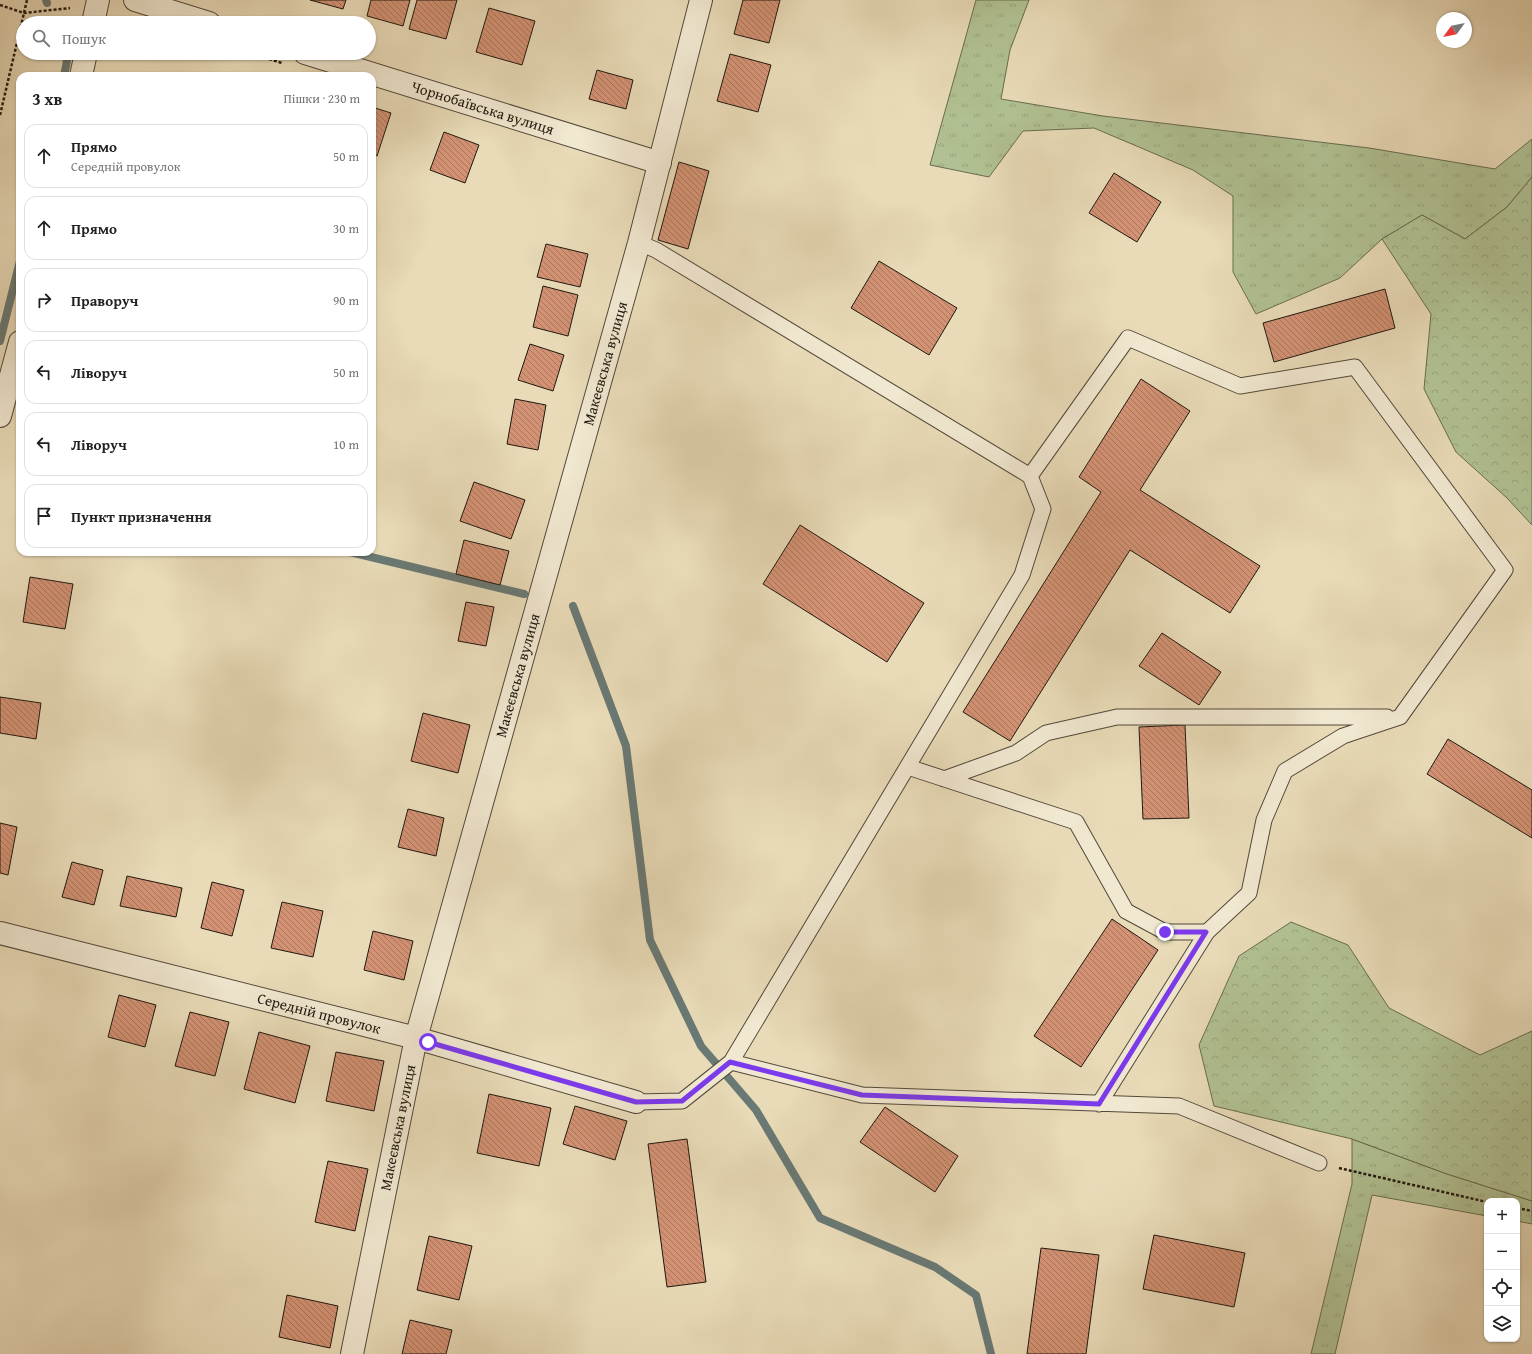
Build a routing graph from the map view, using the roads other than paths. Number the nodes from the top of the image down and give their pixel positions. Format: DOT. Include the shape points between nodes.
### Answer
graph roads {
  1 [pos="134,0"];
  2 [pos="701,0"];
  3 [pos="186,16"];
  4 [pos="84,60"];
  5 [pos="328,60"];
  6 [pos="82,72"];
  7 [pos="366,72"];
  8 [pos="376,75"];
  9 [pos="660,163"];
  10 [pos="639,243"];
  11 [pos="16,357"];
  12 [pos="0,416"];
  13 [pos="1030,476"];
  14 [pos="1400,717"];
  15 [pos="908,767"];
  16 [pos="944,779"];
  17 [pos="1206,932"];
  18 [pos="0,933"];
  19 [pos="416,1038"];
  20 [pos="730,1062"];
  21 [pos="636,1102"];
  22 [pos="1099,1104"];
  23 [pos="1319,1163"];
  24 [pos="352,1354"];
  1 -- 3 [label="street"];
  2 -- 9 [label="street, Макеєвська вулиця"];
  4 -- 6 [label="street"];
  5 -- 7 [label="street, Чорнобаївська вулиця"];
  8 -- 9 [label="street, Чорнобаївська вулиця"];
  9 -- 10 [label="street, Макеєвська вулиця"];
  10 -- 13 [label="lane" via="656,250"];
  10 -- 19 [label="street, Макеєвська вулиця"];
  11 -- 12 [label="street"];
  13 -- 14 [label="lane" via="1128,338 1240,386 1355,367 1505,570"];
  13 -- 15 [label="lane" via="1043,508 1022,575"];
  14 -- 16 [label="lane" via="1117,717 1046,733 1016,753"];
  14 -- 17 [label="lane" via="1343,736 1286,771 1264,820 1249,893"];
  15 -- 16 [label="lane"];
  15 -- 20 [label="lane"];
  16 -- 17 [label="lane" via="1076,822 1126,911 1165,932"];
  17 -- 22 [label="lane"];
  18 -- 19 [label="street, Середній провулок"];
  19 -- 21 [label="street, Середній провулок"];
  19 -- 24 [label="street, Макеєвська вулиця"];
  20 -- 21 [label="lane" via="682,1101"];
  20 -- 22 [label="lane" via="862,1095"];
  22 -- 23 [label="lane" via="1179,1106"];
}
